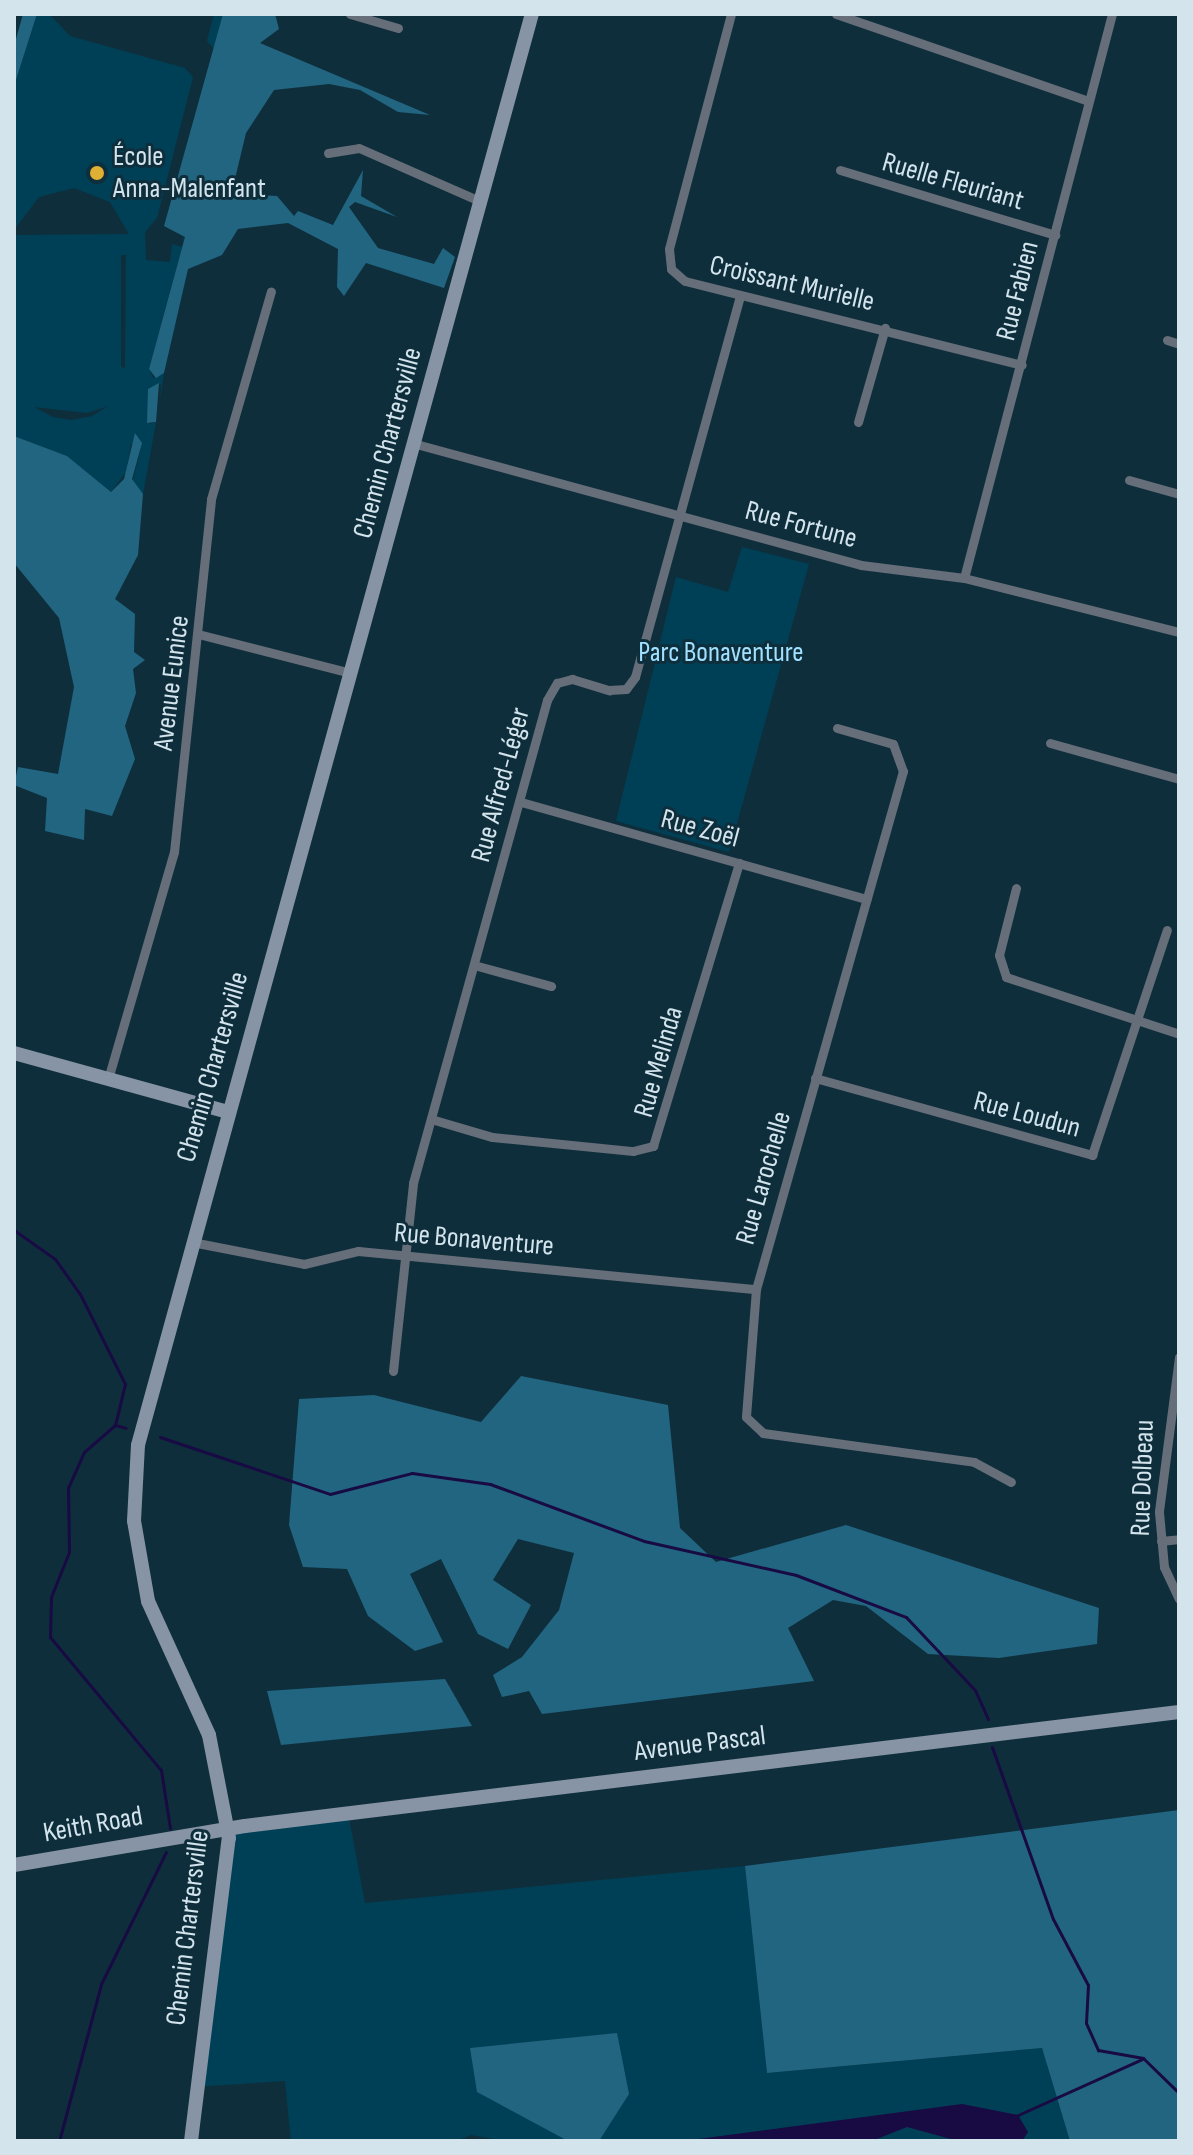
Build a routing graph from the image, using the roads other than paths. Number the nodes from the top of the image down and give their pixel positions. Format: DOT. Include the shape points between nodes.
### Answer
graph roads {
  1 [pos="350,14"];
  2 [pos="532,14"];
  3 [pos="731,14"];
  4 [pos="836,14"];
  5 [pos="1112,14"];
  6 [pos="398,28"];
  7 [pos="1088,101"];
  8 [pos="328,153"];
  9 [pos="840,170"];
  10 [pos="480,201"];
  11 [pos="1055,235"];
  12 [pos="271,291"];
  13 [pos="740,296"];
  14 [pos="885,328"];
  15 [pos="1167,340"];
  16 [pos="1179,344"];
  17 [pos="1022,365"];
  18 [pos="858,422"];
  19 [pos="416,444"];
  20 [pos="1129,480"];
  21 [pos="1179,494"];
  22 [pos="679,516"];
  23 [pos="964,578"];
  24 [pos="1179,632"];
  25 [pos="202,635"];
  26 [pos="351,673"];
  27 [pos="837,728"];
  28 [pos="1050,743"];
  29 [pos="1179,779"];
  30 [pos="521,802"];
  31 [pos="739,863"];
  32 [pos="1016,888"];
  33 [pos="867,899"];
  34 [pos="1167,930"];
  35 [pos="474,965"];
  36 [pos="551,986"];
  37 [pos="1137,1021"];
  38 [pos="1179,1034"];
  39 [pos="14,1053"];
  40 [pos="815,1078"];
  41 [pos="108,1079"];
  42 [pos="228,1112"];
  43 [pos="431,1119"];
  44 [pos="192,1242"];
  45 [pos="405,1256"];
  46 [pos="756,1289"];
  47 [pos="1179,1357"];
  48 [pos="393,1371"];
  49 [pos="1011,1482"];
  50 [pos="1179,1539"];
  51 [pos="1161,1541"];
  52 [pos="1179,1599"];
  53 [pos="1179,1712"];
  54 [pos="228,1829"];
  55 [pos="14,1865"];
  56 [pos="191,2141"];
  1 -- 6 [label="street"];
  2 -- 10 [label="street, Chemin Chartersville"];
  3 -- 13 [label="street, Croissant Murielle" via="668,258 685,281"];
  4 -- 7 [label="street"];
  5 -- 7 [label="street, Rue Fabien"];
  7 -- 11 [label="street, Rue Fabien"];
  8 -- 10 [label="street" via="359,148"];
  9 -- 11 [label="street, Ruelle Fleuriant"];
  10 -- 19 [label="street, Chemin Chartersville"];
  11 -- 17 [label="street, Rue Fabien"];
  12 -- 25 [label="street, Avenue Eunice" via="211,499"];
  13 -- 14 [label="street, Croissant Murielle"];
  13 -- 22 [label="street, Rue Alfred-Léger"];
  14 -- 17 [label="street, Croissant Murielle"];
  14 -- 18 [label="street"];
  15 -- 16 [label="street"];
  17 -- 23 [label="street, Rue Fabien"];
  19 -- 22 [label="street, Rue Fortune"];
  19 -- 26 [label="street, Chemin Chartersville"];
  20 -- 21 [label="street"];
  22 -- 23 [label="street, Rue Fortune" via="861,565"];
  22 -- 30 [label="street, Rue Alfred-Léger" via="635,677 626,689 557,683"];
  23 -- 24 [label="street, Rue Fortune"];
  25 -- 26 [label="street"];
  25 -- 41 [label="street, Avenue Eunice" via="174,852"];
  26 -- 42 [label="street, Chemin Chartersville"];
  27 -- 33 [label="street, Rue Larochelle" via="893,744 902,754"];
  28 -- 29 [label="street"];
  30 -- 31 [label="street, Rue Zoël"];
  30 -- 35 [label="street, Rue Alfred-Léger"];
  31 -- 33 [label="street, Rue Zoël"];
  31 -- 43 [label="street, Rue Melinda" via="653,1146 633,1151 492,1137"];
  32 -- 37 [label="street" via="999,955 1006,977"];
  33 -- 40 [label="street, Rue Larochelle"];
  34 -- 37 [label="street"];
  35 -- 36 [label="street"];
  35 -- 43 [label="street, Rue Alfred-Léger"];
  37 -- 38 [label="street"];
  37 -- 40 [label="street, Rue Loudun" via="1092,1155"];
  39 -- 41 [label="street"];
  40 -- 46 [label="street, Rue Larochelle"];
  41 -- 42 [label="street"];
  42 -- 44 [label="street, Chemin Chartersville"];
  43 -- 45 [label="street, Rue Alfred-Léger" via="410,1197"];
  44 -- 45 [label="street, Rue Bonaventure" via="304,1264 358,1251"];
  44 -- 54 [label="street, Chemin Chartersville" via="142,1423 134,1521 148,1601 209,1735"];
  45 -- 46 [label="street, Rue Bonaventure"];
  45 -- 48 [label="street, Rue Alfred-Léger"];
  46 -- 49 [label="street, Rue Larochelle" via="750,1426 974,1462"];
  47 -- 51 [label="street, Rue Dolbeau" via="1166,1419"];
  50 -- 51 [label="street"];
  51 -- 52 [label="street, Rue Dolbeau"];
  53 -- 54 [label="street, Avenue Pascal"];
  54 -- 55 [label="street, Keith Road"];
  54 -- 56 [label="street, Chemin Chartersville"];
}
